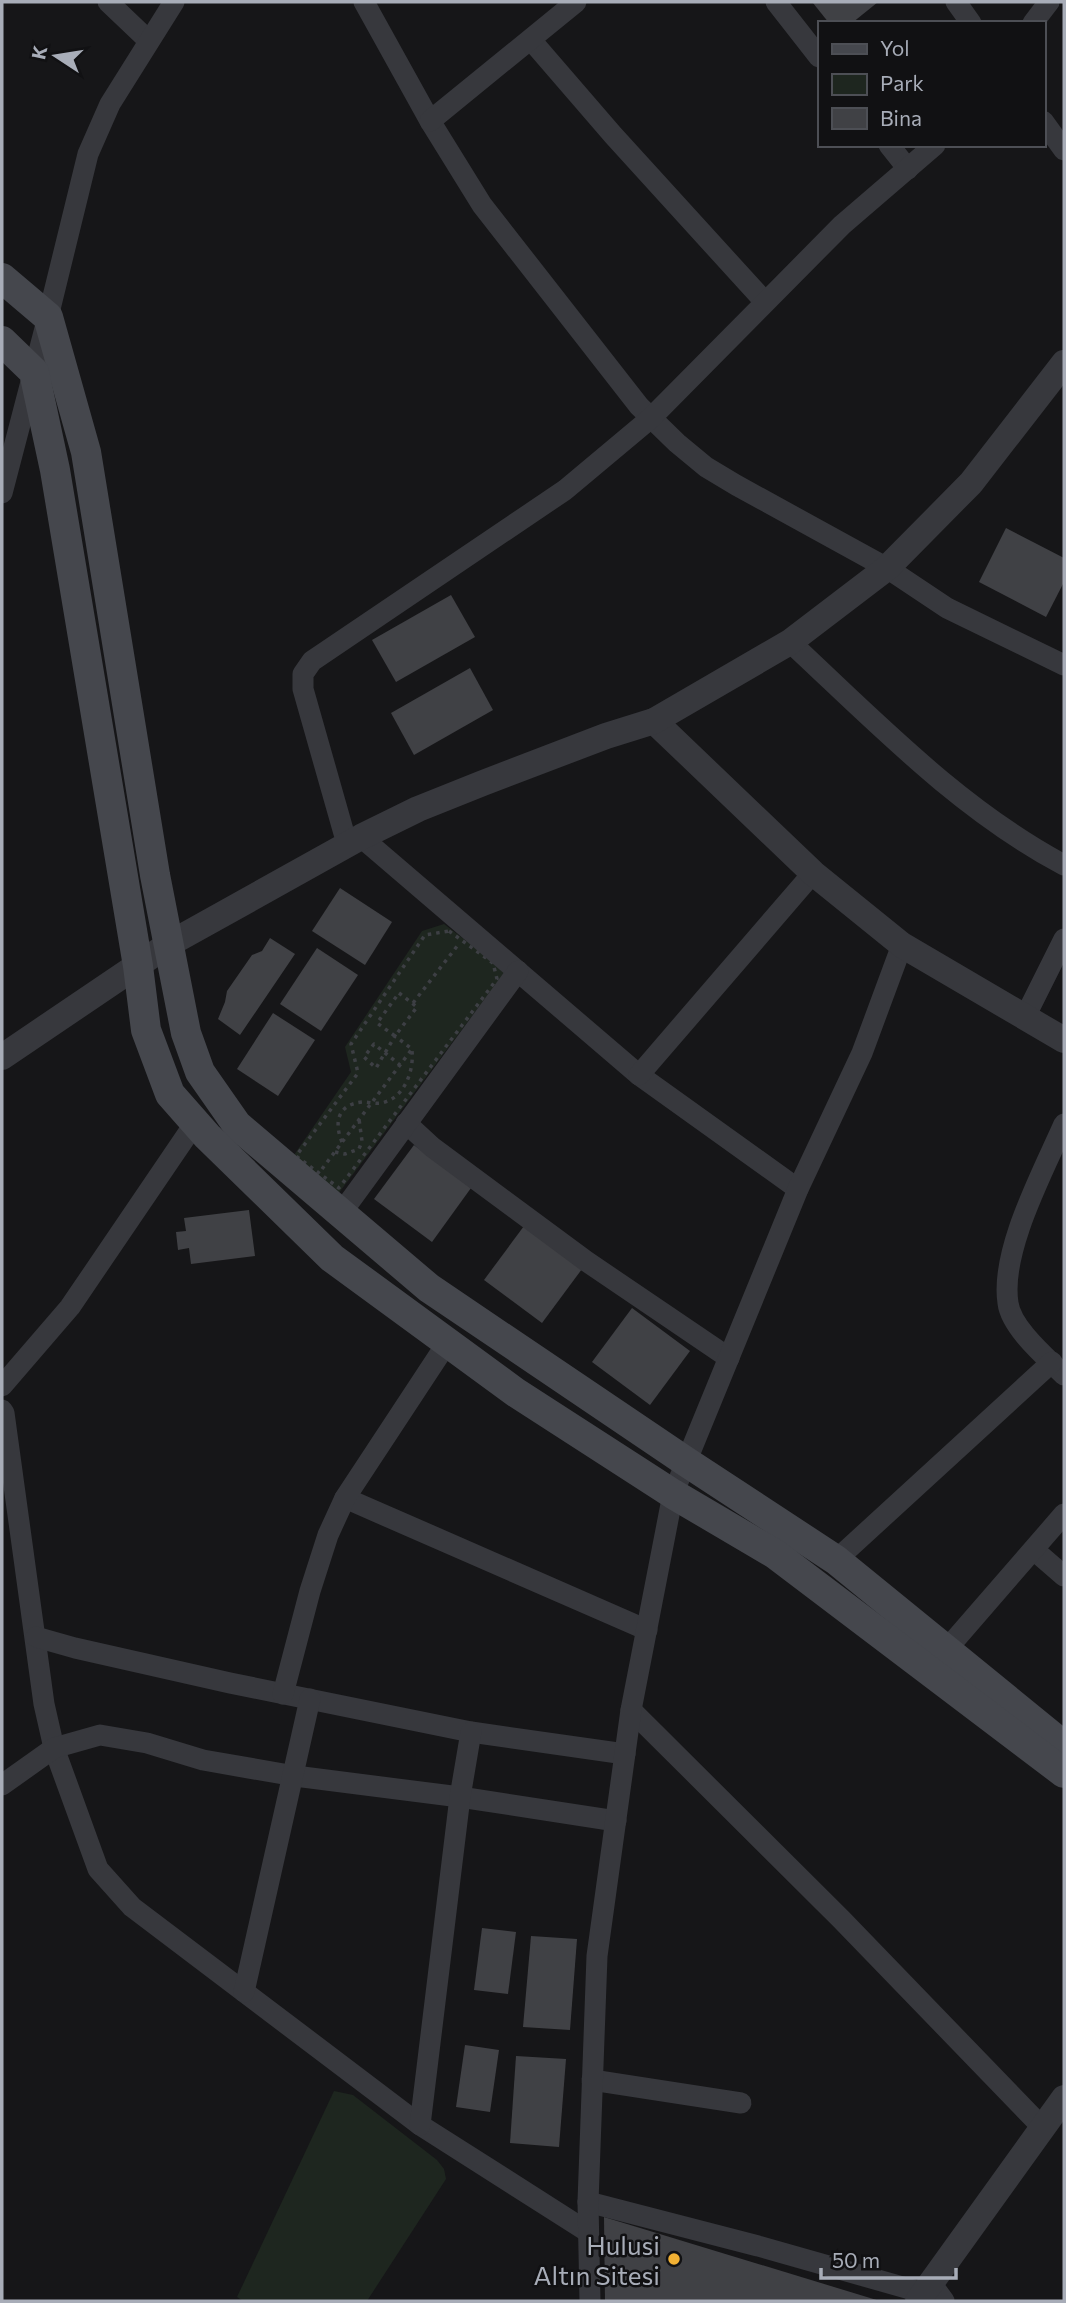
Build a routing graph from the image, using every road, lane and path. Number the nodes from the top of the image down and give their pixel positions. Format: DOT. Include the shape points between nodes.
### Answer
graph roads {
  1 [pos="108,2"];
  2 [pos="174,2"];
  3 [pos="365,2"];
  4 [pos="576,2"];
  5 [pos="776,2"];
  6 [pos="956,2"];
  7 [pos="1049,2"];
  8 [pos="970,21"];
  9 [pos="1035,21"];
  10 [pos="531,40"];
  11 [pos="149,41"];
  12 [pos="818,56"];
  13 [pos="430,121"];
  14 [pos="1045,124"];
  15 [pos="891,147"];
  16 [pos="933,147"];
  17 [pos="1064,150"];
  18 [pos="908,169"];
  19 [pos="2,278"];
  20 [pos="765,302"];
  21 [pos="48,317"];
  22 [pos="2,341"];
  23 [pos="1064,363"];
  24 [pos="34,372"];
  25 [pos="651,418"];
  26 [pos="2,493"];
  27 [pos="887,568"];
  28 [pos="790,642"];
  29 [pos="1064,665"];
  30 [pos="654,721"];
  31 [pos="354,840"];
  32 [pos="1064,865"];
  33 [pos="813,873"];
  34 [pos="1064,939"];
  35 [pos="461,940"];
  36 [pos="169,944"];
  37 [pos="902,945"];
  38 [pos="138,966"];
  39 [pos="518,971"];
  40 [pos="413,1003"];
  41 [pos="1025,1017"];
  42 [pos="395,1036"];
  43 [pos="1064,1040"];
  44 [pos="412,1049"];
  45 [pos="386,1052"];
  46 [pos="2,1057"];
  47 [pos="400,1065"];
  48 [pos="639,1075"];
  49 [pos="371,1103"];
  50 [pos="359,1119"];
  51 [pos="195,1123"];
  52 [pos="406,1123"];
  53 [pos="1064,1124"];
  54 [pos="342,1142"];
  55 [pos="335,1152"];
  56 [pos="319,1173"];
  57 [pos="799,1189"];
  58 [pos="342,1212"];
  59 [pos="447,1343"];
  60 [pos="729,1358"];
  61 [pos="1058,1368"];
  62 [pos="2,1386"];
  63 [pos="2,1410"];
  64 [pos="685,1461"];
  65 [pos="673,1494"];
  66 [pos="345,1498"];
  67 [pos="1064,1514"];
  68 [pos="1034,1550"];
  69 [pos="836,1560"];
  70 [pos="1064,1576"];
  71 [pos="647,1630"];
  72 [pos="36,1637"];
  73 [pos="946,1650"];
  74 [pos="283,1693"];
  75 [pos="310,1699"];
  76 [pos="631,1710"];
  77 [pos="471,1732"];
  78 [pos="1060,1735"];
  79 [pos="54,1748"];
  80 [pos="625,1754"];
  81 [pos="1064,1773"];
  82 [pos="295,1776"];
  83 [pos="2,1785"];
  84 [pos="460,1797"];
  85 [pos="616,1821"];
  86 [pos="244,1992"];
  87 [pos="592,2080"];
  88 [pos="1064,2098"];
  89 [pos="741,2103"];
  90 [pos="420,2125"];
  91 [pos="1043,2128"];
  92 [pos="588,2202"];
  93 [pos="589,2232"];
  94 [pos="929,2295"];
  95 [pos="590,2301"];
  1 -- 11 [label="street"];
  2 -- 11 [label="street"];
  3 -- 13 [label="street"];
  4 -- 10 [label="street"];
  5 -- 12 [label="street"];
  6 -- 8 [label="street"];
  7 -- 9 [label="street"];
  10 -- 13 [label="street"];
  10 -- 20 [label="street"];
  11 -- 21 [label="street" via="110,104 88,154"];
  13 -- 25 [label="street" via="482,205"];
  14 -- 17 [label="street"];
  15 -- 18 [label="street"];
  16 -- 18 [label="street"];
  18 -- 20 [label="street" via="842,225"];
  19 -- 21 [label="main road"];
  20 -- 25 [label="street"];
  21 -- 24 [label="street"];
  21 -- 36 [label="main road" via="86,452"];
  22 -- 24 [label="main road"];
  23 -- 27 [label="street" via="971,483"];
  24 -- 26 [label="street"];
  24 -- 38 [label="main road" via="55,470"];
  25 -- 27 [label="street" via="706,467"];
  25 -- 31 [label="street" via="565,490 312,661 303,674 303,689"];
  27 -- 28 [label="street"];
  27 -- 29 [label="street" via="947,608"];
  28 -- 30 [label="street"];
  28 -- 32 [label="street" via="935,777 1034,849"];
  30 -- 31 [label="street" via="462,791"];
  30 -- 33 [label="street"];
  31 -- 36 [label="street"];
  31 -- 39 [label="street"];
  33 -- 37 [label="street"];
  33 -- 48 [label="street"];
  34 -- 41 [label="street"];
  35 -- 40 [label="path"];
  35 -- 56 [label="path" via="449,931 425,935 351,1044 358,1073 296,1156"];
  35 -- 56 [label="path" via="493,963 497,979 339,1188"];
  36 -- 38 [label="street"];
  36 -- 58 [label="main road" via="186,1033 200,1072 237,1125"];
  37 -- 41 [label="street"];
  37 -- 57 [label="street" via="862,1053"];
  38 -- 46 [label="street"];
  38 -- 51 [label="main road" via="146,1030 170,1094"];
  39 -- 48 [label="street"];
  39 -- 52 [label="street"];
  40 -- 42 [label="path" via="417,1006"];
  40 -- 42 [label="path" via="399,993 377,1023"];
  41 -- 43 [label="street"];
  42 -- 44 [label="path"];
  42 -- 45 [label="path"];
  44 -- 47 [label="path"];
  44 -- 49 [label="path" via="408,1081 390,1100"];
  45 -- 45 [label="path" via="374,1044 364,1057 376,1068"];
  45 -- 47 [label="path"];
  47 -- 49 [label="path"];
  48 -- 57 [label="street"];
  49 -- 50 [label="path"];
  49 -- 54 [label="path" via="352,1104 342,1112 337,1120"];
  50 -- 54 [label="path"];
  50 -- 55 [label="path" via="359,1149"];
  51 -- 59 [label="main road" via="332,1258"];
  51 -- 62 [label="street" via="70,1307"];
  52 -- 58 [label="street"];
  52 -- 60 [label="street" via="586,1261"];
  53 -- 61 [label="street" via="1022,1222 1009,1270 1008,1305 1026,1337"];
  54 -- 55 [label="path"];
  55 -- 56 [label="path"];
  57 -- 60 [label="street"];
  58 -- 64 [label="main road" via="429,1288"];
  59 -- 65 [label="main road" via="514,1392"];
  59 -- 66 [label="street"];
  60 -- 64 [label="street"];
  61 -- 69 [label="street"];
  63 -- 72 [label="street"];
  64 -- 65 [label="street"];
  64 -- 69 [label="main road"];
  65 -- 71 [label="street"];
  65 -- 81 [label="main road" via="775,1554"];
  66 -- 71 [label="street"];
  66 -- 74 [label="street" via="310,1591"];
  67 -- 68 [label="street"];
  68 -- 70 [label="street"];
  68 -- 73 [label="street"];
  69 -- 73 [label="main road"];
  71 -- 76 [label="street"];
  72 -- 74 [label="street"];
  72 -- 79 [label="street"];
  73 -- 78 [label="main road"];
  74 -- 75 [label="street"];
  75 -- 77 [label="street"];
  75 -- 82 [label="street"];
  76 -- 80 [label="street"];
  76 -- 91 [label="street"];
  77 -- 80 [label="street"];
  77 -- 84 [label="street"];
  79 -- 82 [label="street" via="100,1735"];
  79 -- 83 [label="street"];
  79 -- 86 [label="street" via="98,1869 132,1908"];
  80 -- 85 [label="street"];
  82 -- 84 [label="street"];
  82 -- 86 [label="street"];
  84 -- 85 [label="street"];
  84 -- 90 [label="street"];
  85 -- 87 [label="street" via="597,1956"];
  86 -- 90 [label="street"];
  87 -- 89 [label="street"];
  87 -- 92 [label="street"];
  88 -- 91 [label="street"];
  90 -- 93 [label="street"];
  91 -- 94 [label="street"];
  92 -- 93 [label="street"];
  92 -- 94 [label="street"];
  93 -- 95 [label="street"];
}
